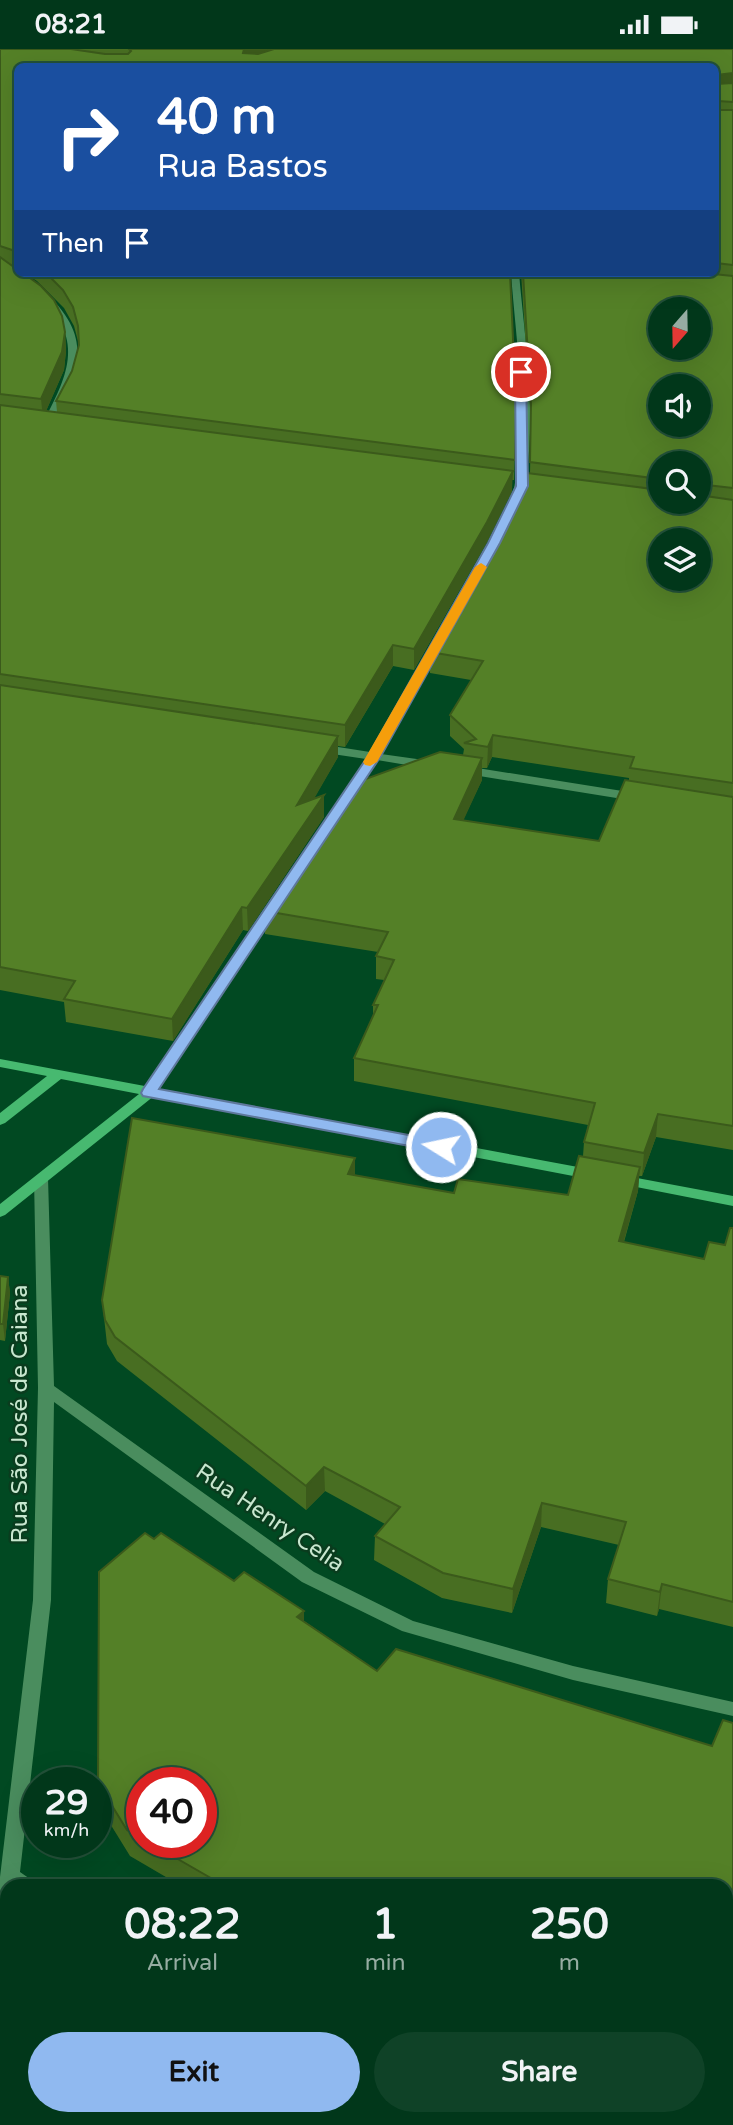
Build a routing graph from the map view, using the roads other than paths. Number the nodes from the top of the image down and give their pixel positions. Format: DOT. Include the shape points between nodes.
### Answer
graph roads {
  1 [pos="515,277"];
  2 [pos="31,285"];
  3 [pos="35,423"];
  4 [pos="47,425"];
  5 [pos="61,426"];
  6 [pos="509,485"];
  7 [pos="522,486"];
  8 [pos="535,488"];
  9 [pos="511,509"];
  10 [pos="448,626"];
  11 [pos="307,746"];
  12 [pos="374,756"];
  13 [pos="443,767"];
  14 [pos="457,769"];
  15 [pos="650,799"];
  16 [pos="335,814"];
  17 [pos="281,895"];
  18 [pos="0,1063"];
  19 [pos="57,1075"];
  20 [pos="149,1093"];
  21 [pos="0,1120"];
  22 [pos="41,1178"];
  23 [pos="733,1201"];
  24 [pos="0,1212"];
  25 [pos="46,1388"];
  26 [pos="733,1709"];
  27 [pos="18,1879"];
  1 -- 7 [label="street"];
  2 -- 4 [label="street" via="60,308 75,340 69,382"];
  3 -- 4 [label="street"];
  4 -- 5 [label="street"];
  6 -- 7 [label="street"];
  7 -- 8 [label="street"];
  7 -- 9 [label="street"];
  10 -- 12 [label="street"];
  11 -- 12 [label="street"];
  12 -- 13 [label="street"];
  12 -- 16 [label="street"];
  14 -- 15 [label="street"];
  17 -- 20 [label="street"];
  18 -- 19 [label="street"];
  19 -- 20 [label="street"];
  19 -- 21 [label="street"];
  20 -- 22 [label="street"];
  20 -- 23 [label="street"];
  22 -- 24 [label="street"];
  22 -- 25 [label="street, Rua São José de Caiana"];
  25 -- 26 [label="street, Rua Henry Celia" via="308,1577 408,1626 573,1673"];
  25 -- 27 [label="street, Rua São José de Caiana" via="42,1600"];
}
